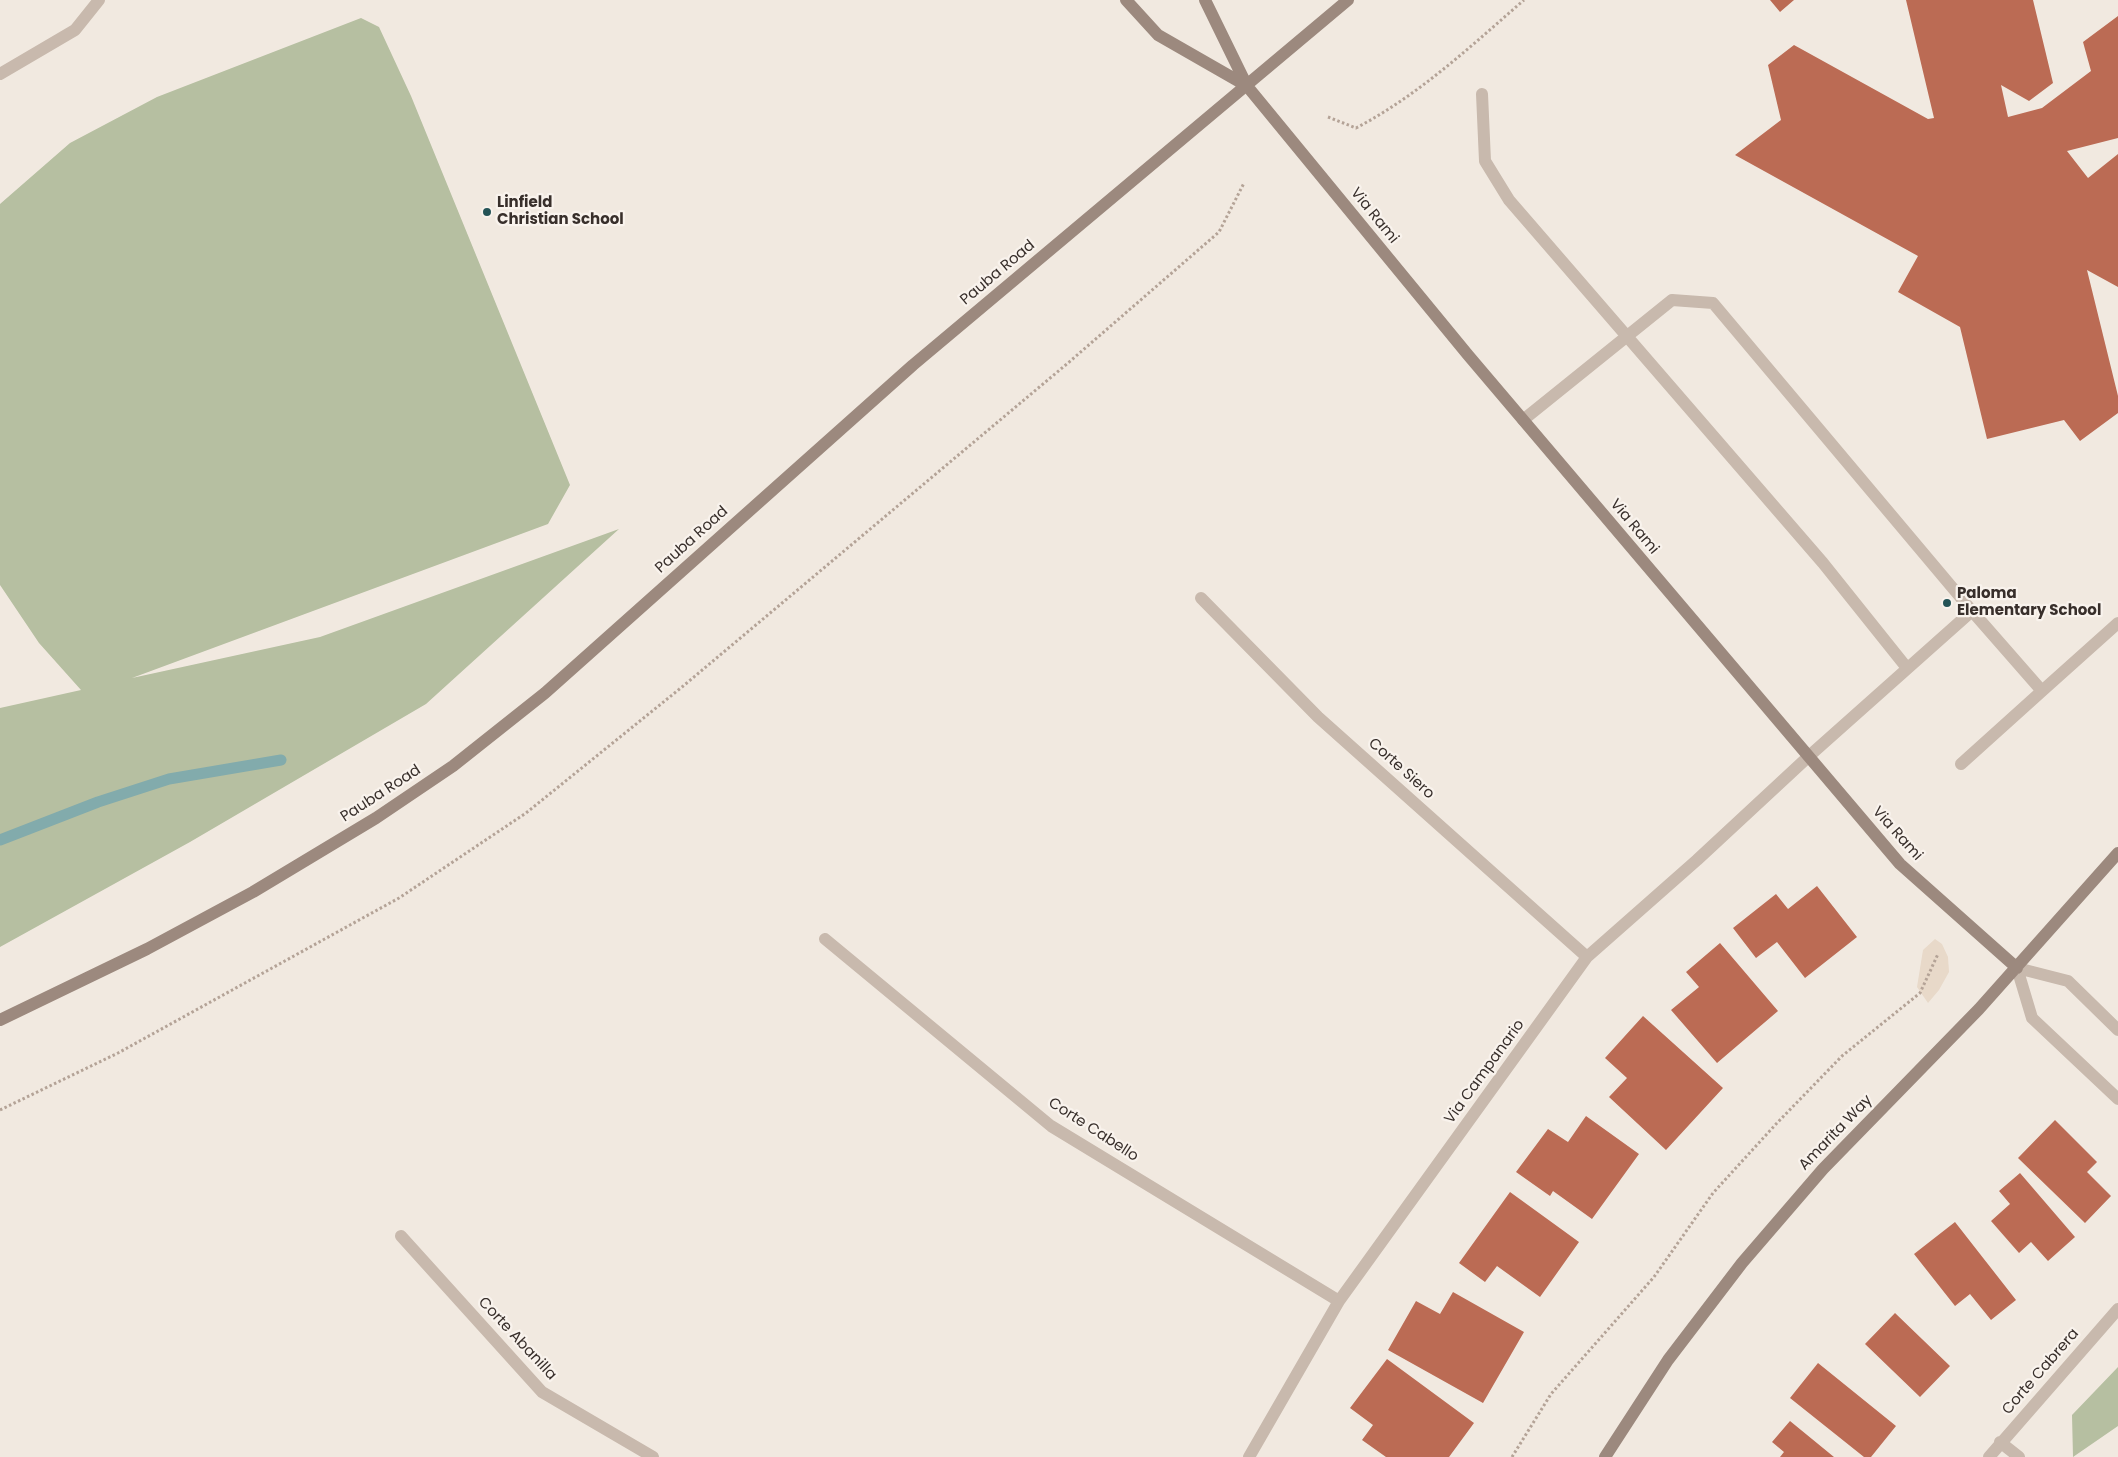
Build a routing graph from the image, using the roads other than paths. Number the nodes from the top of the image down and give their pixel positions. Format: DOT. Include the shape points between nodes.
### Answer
graph roads {
  1 [pos="99,0"];
  2 [pos="1126,0"];
  3 [pos="1205,0"];
  4 [pos="1348,0"];
  5 [pos="0,74"];
  6 [pos="1246,86"];
  7 [pos="1482,94"];
  8 [pos="1627,336"];
  9 [pos="1523,420"];
  10 [pos="1201,598"];
  11 [pos="1972,611"];
  12 [pos="2118,623"];
  13 [pos="1907,668"];
  14 [pos="2042,691"];
  15 [pos="1808,757"];
  16 [pos="1961,764"];
  17 [pos="2118,854"];
  18 [pos="825,939"];
  19 [pos="1587,957"];
  20 [pos="2017,968"];
  21 [pos="0,1020"];
  22 [pos="2118,1030"];
  23 [pos="2118,1100"];
  24 [pos="401,1236"];
  25 [pos="1339,1301"];
  26 [pos="2118,1309"];
  27 [pos="2000,1442"];
  28 [pos="653,1457"];
  29 [pos="1249,1457"];
  30 [pos="1606,1457"];
  31 [pos="1989,1457"];
  32 [pos="2019,1457"];
  1 -- 5 [label="street" via="75,30"];
  2 -- 6 [label="street" via="1158,34"];
  3 -- 6 [label="street"];
  4 -- 6 [label="street, Pauba Road"];
  6 -- 9 [label="street, Via Rami"];
  6 -- 21 [label="street, Pauba Road" via="913,365 545,692 453,766 376,818 253,892 147,949"];
  7 -- 8 [label="street" via="1485,161 1509,200"];
  8 -- 9 [label="street"];
  8 -- 11 [label="street" via="1672,300 1713,303"];
  8 -- 13 [label="street" via="1823,563"];
  9 -- 15 [label="street, Via Rami"];
  10 -- 19 [label="street, Corte Siero" via="1318,717"];
  11 -- 13 [label="street, Via Campanario"];
  11 -- 14 [label="street"];
  12 -- 14 [label="street"];
  13 -- 15 [label="street, Via Campanario"];
  14 -- 16 [label="street"];
  15 -- 19 [label="street, Via Campanario"];
  15 -- 20 [label="street, Via Rami" via="1900,864"];
  17 -- 20 [label="street, Amarita Way"];
  18 -- 25 [label="street, Corte Cabello" via="1051,1126"];
  19 -- 25 [label="street, Via Campanario"];
  20 -- 22 [label="street, Via Rami" via="2068,981"];
  20 -- 23 [label="street" via="2032,1018"];
  20 -- 30 [label="street, Amarita Way" via="1822,1169 1742,1263 1668,1360"];
  24 -- 28 [label="street, Corte Abanilla" via="542,1392"];
  25 -- 29 [label="street, Via Campanario"];
  26 -- 27 [label="street, Corte Cabrera"];
  27 -- 31 [label="street, Corte Cabrera"];
  27 -- 32 [label="street"];
}
